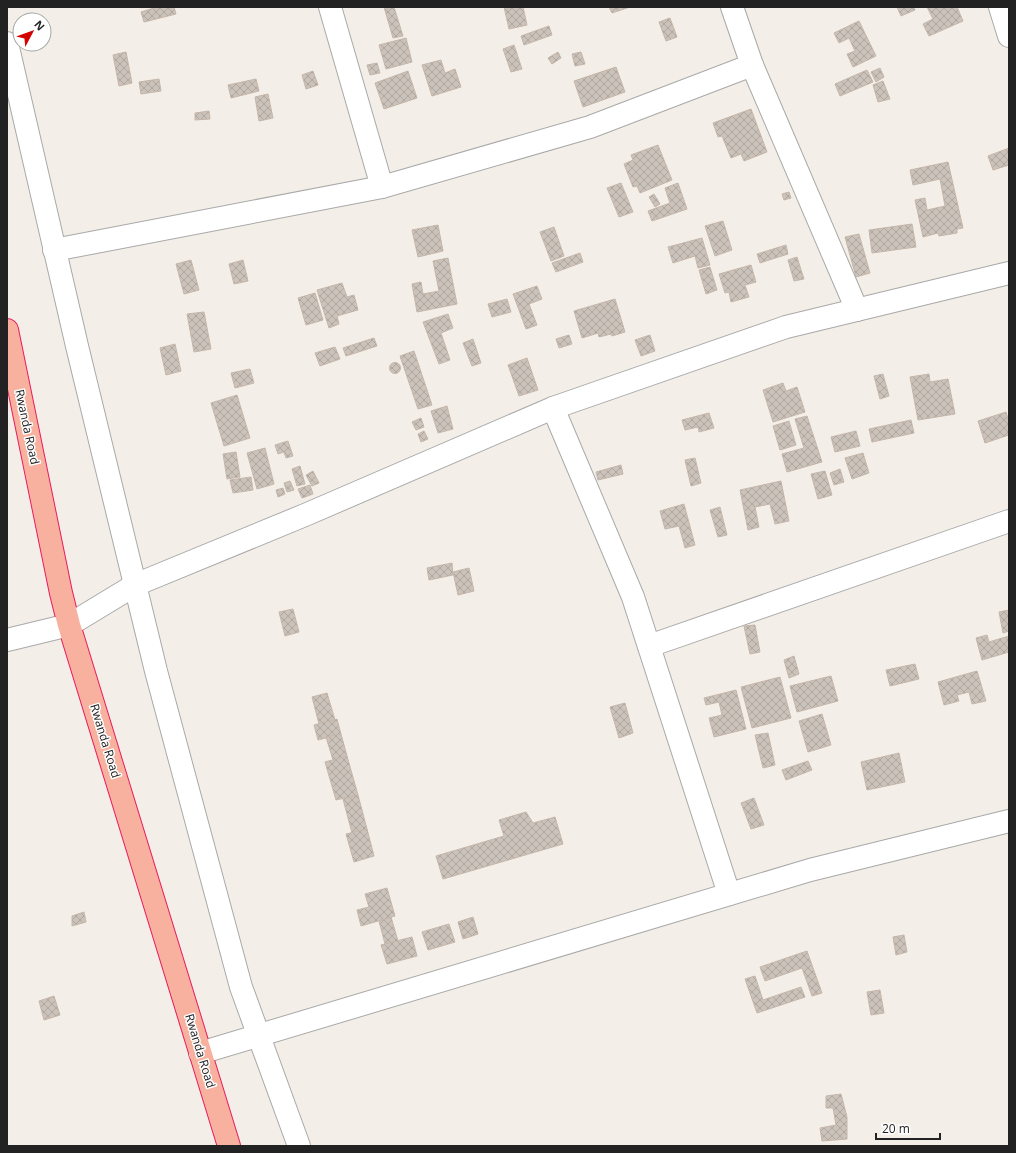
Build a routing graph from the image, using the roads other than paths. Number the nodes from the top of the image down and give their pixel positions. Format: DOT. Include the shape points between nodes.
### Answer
graph roads {
  1 [pos="330,7"];
  2 [pos="732,7"];
  3 [pos="1000,7"];
  4 [pos="1009,36"];
  5 [pos="7,43"];
  6 [pos="752,65"];
  7 [pos="382,187"];
  8 [pos="54,250"];
  9 [pos="1009,273"];
  10 [pos="857,310"];
  11 [pos="7,330"];
  12 [pos="553,408"];
  13 [pos="1009,521"];
  14 [pos="135,585"];
  15 [pos="69,625"];
  16 [pos="7,640"];
  17 [pos="649,646"];
  18 [pos="1009,821"];
  19 [pos="729,894"];
  20 [pos="258,1035"];
  21 [pos="200,1053"];
  22 [pos="229,1146"];
  23 [pos="299,1146"];
  1 -- 7 [label="street"];
  2 -- 6 [label="street"];
  3 -- 4 [label="street"];
  5 -- 8 [label="street"];
  6 -- 7 [label="street" via="590,127"];
  6 -- 10 [label="street"];
  7 -- 8 [label="street"];
  8 -- 14 [label="street"];
  9 -- 10 [label="street"];
  10 -- 12 [label="street" via="786,327"];
  11 -- 15 [label="highway, Rwanda Road"];
  12 -- 14 [label="street"];
  12 -- 17 [label="street" via="633,597"];
  13 -- 17 [label="street"];
  14 -- 15 [label="street"];
  14 -- 20 [label="street" via="241,987"];
  15 -- 16 [label="street"];
  15 -- 21 [label="highway, Rwanda Road"];
  17 -- 19 [label="street"];
  18 -- 19 [label="street" via="810,870"];
  19 -- 20 [label="street"];
  20 -- 21 [label="street"];
  20 -- 23 [label="street"];
  21 -- 22 [label="highway, Rwanda Road"];
}
